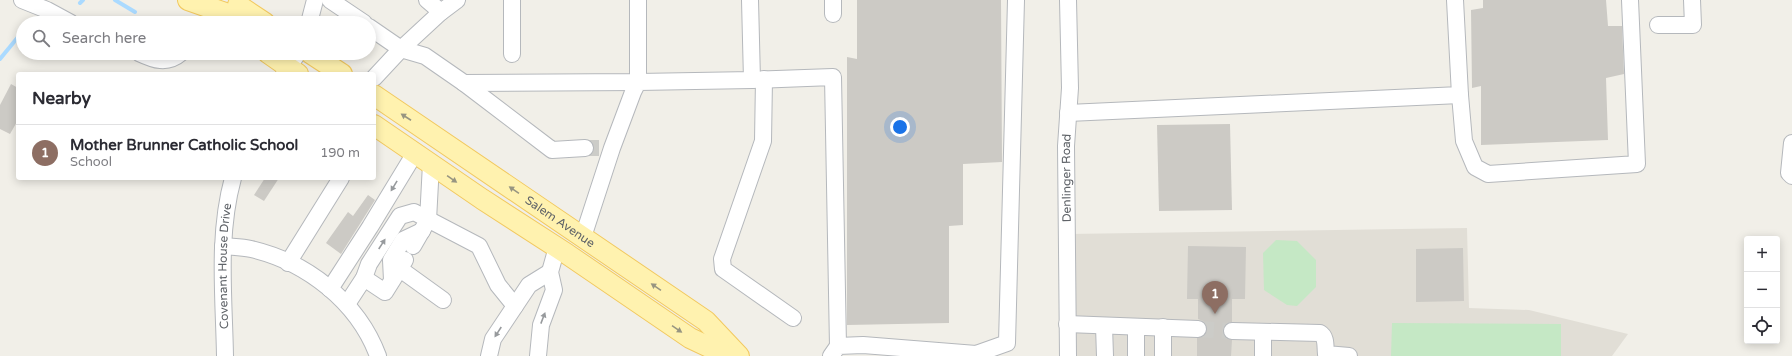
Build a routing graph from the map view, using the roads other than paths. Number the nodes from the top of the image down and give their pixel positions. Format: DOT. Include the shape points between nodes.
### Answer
graph roads {
  1 [pos="22,0"];
  2 [pos="185,0"];
  3 [pos="188,0"];
  4 [pos="230,0"];
  5 [pos="315,0"];
  6 [pos="330,0"];
  7 [pos="427,0"];
  8 [pos="457,0"];
  9 [pos="512,0"];
  10 [pos="638,0"];
  11 [pos="750,0"];
  12 [pos="1016,0"];
  13 [pos="1068,0"];
  14 [pos="1455,0"];
  15 [pos="1630,0"];
  16 [pos="1692,0"];
  17 [pos="53,6"];
  18 [pos="441,12"];
  19 [pos="64,16"];
  20 [pos="210,16"];
  21 [pos="232,16"];
  22 [pos="254,16"];
  23 [pos="311,16"];
  24 [pos="354,16"];
  25 [pos="1658,25"];
  26 [pos="376,32"];
  27 [pos="401,49"];
  28 [pos="512,54"];
  29 [pos="280,60"];
  30 [pos="321,60"];
  31 [pos="292,67"];
  32 [pos="339,72"];
  33 [pos="376,76"];
  34 [pos="758,80"];
  35 [pos="638,82"];
  36 [pos="464,83"];
  37 [pos="1460,95"];
  38 [pos="376,96"];
  39 [pos="1068,113"];
  40 [pos="376,127"];
  41 [pos="1792,143"];
  42 [pos="598,148"];
  43 [pos="423,158"];
  44 [pos="1792,176"];
  45 [pos="233,180"];
  46 [pos="340,180"];
  47 [pos="425,225"];
  48 [pos="583,237"];
  49 [pos="223,246"];
  50 [pos="413,246"];
  51 [pos="557,248"];
  52 [pos="288,263"];
  53 [pos="399,270"];
  54 [pos="550,272"];
  55 [pos="364,278"];
  56 [pos="330,289"];
  57 [pos="443,300"];
  58 [pos="347,304"];
  59 [pos="515,306"];
  60 [pos="697,315"];
  61 [pos="794,318"];
  62 [pos="1067,324"];
  63 [pos="1104,326"];
  64 [pos="1136,327"];
  65 [pos="1163,328"];
  66 [pos="1198,329"];
  67 [pos="1232,331"];
  68 [pos="1263,332"];
  69 [pos="835,351"];
  70 [pos="225,356"];
  71 [pos="378,356"];
  72 [pos="489,356"];
  73 [pos="538,356"];
  74 [pos="728,356"];
  75 [pos="739,356"];
  76 [pos="1068,356"];
  77 [pos="1105,356"];
  78 [pos="1136,356"];
  79 [pos="1163,356"];
  80 [pos="1263,356"];
  81 [pos="1349,356"];
  1 -- 17 [label="street"];
  2 -- 20 [label="main road"];
  3 -- 21 [label="main road"];
  4 -- 22 [label="main road"];
  5 -- 23 [label="street"];
  6 -- 24 [label="street"];
  7 -- 18 [label="street"];
  8 -- 18 [label="street"];
  9 -- 28 [label="street"];
  10 -- 35 [label="street"];
  11 -- 34 [label="street"];
  12 -- 69 [label="street" via="1007,343 976,354 863,345"];
  13 -- 39 [label="street, Denlinger Road"];
  14 -- 37 [label="street"];
  15 -- 37 [label="street" via="1637,164 1488,174 1475,167 1464,141"];
  16 -- 25 [label="street" via="1693,25"];
  17 -- 19 [label="street"];
  18 -- 27 [label="street"];
  26 -- 27 [label="street"];
  27 -- 33 [label="street"];
  27 -- 36 [label="street" via="425,56"];
  29 -- 31 [label="main road"];
  30 -- 32 [label="main road"];
  34 -- 35 [label="street"];
  34 -- 61 [label="street" via="763,141 722,259 723,269"];
  34 -- 69 [label="street" via="833,77"];
  35 -- 36 [label="street"];
  35 -- 42 [label="street"];
  36 -- 42 [label="street" via="552,150"];
  37 -- 39 [label="street"];
  48 -- 38 [label="main road, Salem Avenue, one-way"];
  39 -- 62 [label="street, Denlinger Road"];
  40 -- 43 [label="main road, Salem Avenue"];
  41 -- 44 [label="street" via="1789,173"];
  42 -- 48 [label="street"];
  43 -- 47 [label="street"];
  43 -- 51 [label="main road, Salem Avenue, one-way"];
  43 -- 56 [label="street, one-way" via="370,227"];
  45 -- 49 [label="street, Covenant House Drive" via="226,210"];
  46 -- 52 [label="street"];
  47 -- 50 [label="street"];
  47 -- 53 [label="street" via="403,240 391,260"];
  55 -- 47 [label="street, one-way" via="369,264 400,216 414,212"];
  47 -- 59 [label="street" via="479,246 498,285"];
  60 -- 48 [label="main road, Salem Avenue, one-way"];
  49 -- 52 [label="street" via="251,249"];
  49 -- 70 [label="street, Covenant House Drive"];
  51 -- 54 [label="street"];
  51 -- 60 [label="main road" via="585,260 650,302"];
  51 -- 74 [label="main road, Salem Avenue, one-way" via="690,338"];
  52 -- 56 [label="street" via="308,272"];
  53 -- 55 [label="street" via="385,292"];
  53 -- 57 [label="street"];
  54 -- 59 [label="street" via="529,285"];
  73 -- 54 [label="street, one-way" via="540,325 554,290"];
  55 -- 58 [label="street"];
  56 -- 58 [label="street"];
  58 -- 71 [label="street" via="359,318"];
  59 -- 72 [label="street, one-way" via="493,339"];
  60 -- 75 [label="main road, Salem Avenue"];
  62 -- 63 [label="street"];
  62 -- 76 [label="street, Denlinger Road"];
  63 -- 64 [label="street"];
  63 -- 77 [label="street"];
  64 -- 65 [label="street"];
  64 -- 78 [label="street"];
  65 -- 66 [label="street"];
  65 -- 79 [label="street"];
  67 -- 68 [label="street"];
  68 -- 80 [label="street"];
  68 -- 81 [label="street" via="1320,333 1325,339 1326,354"];
}
